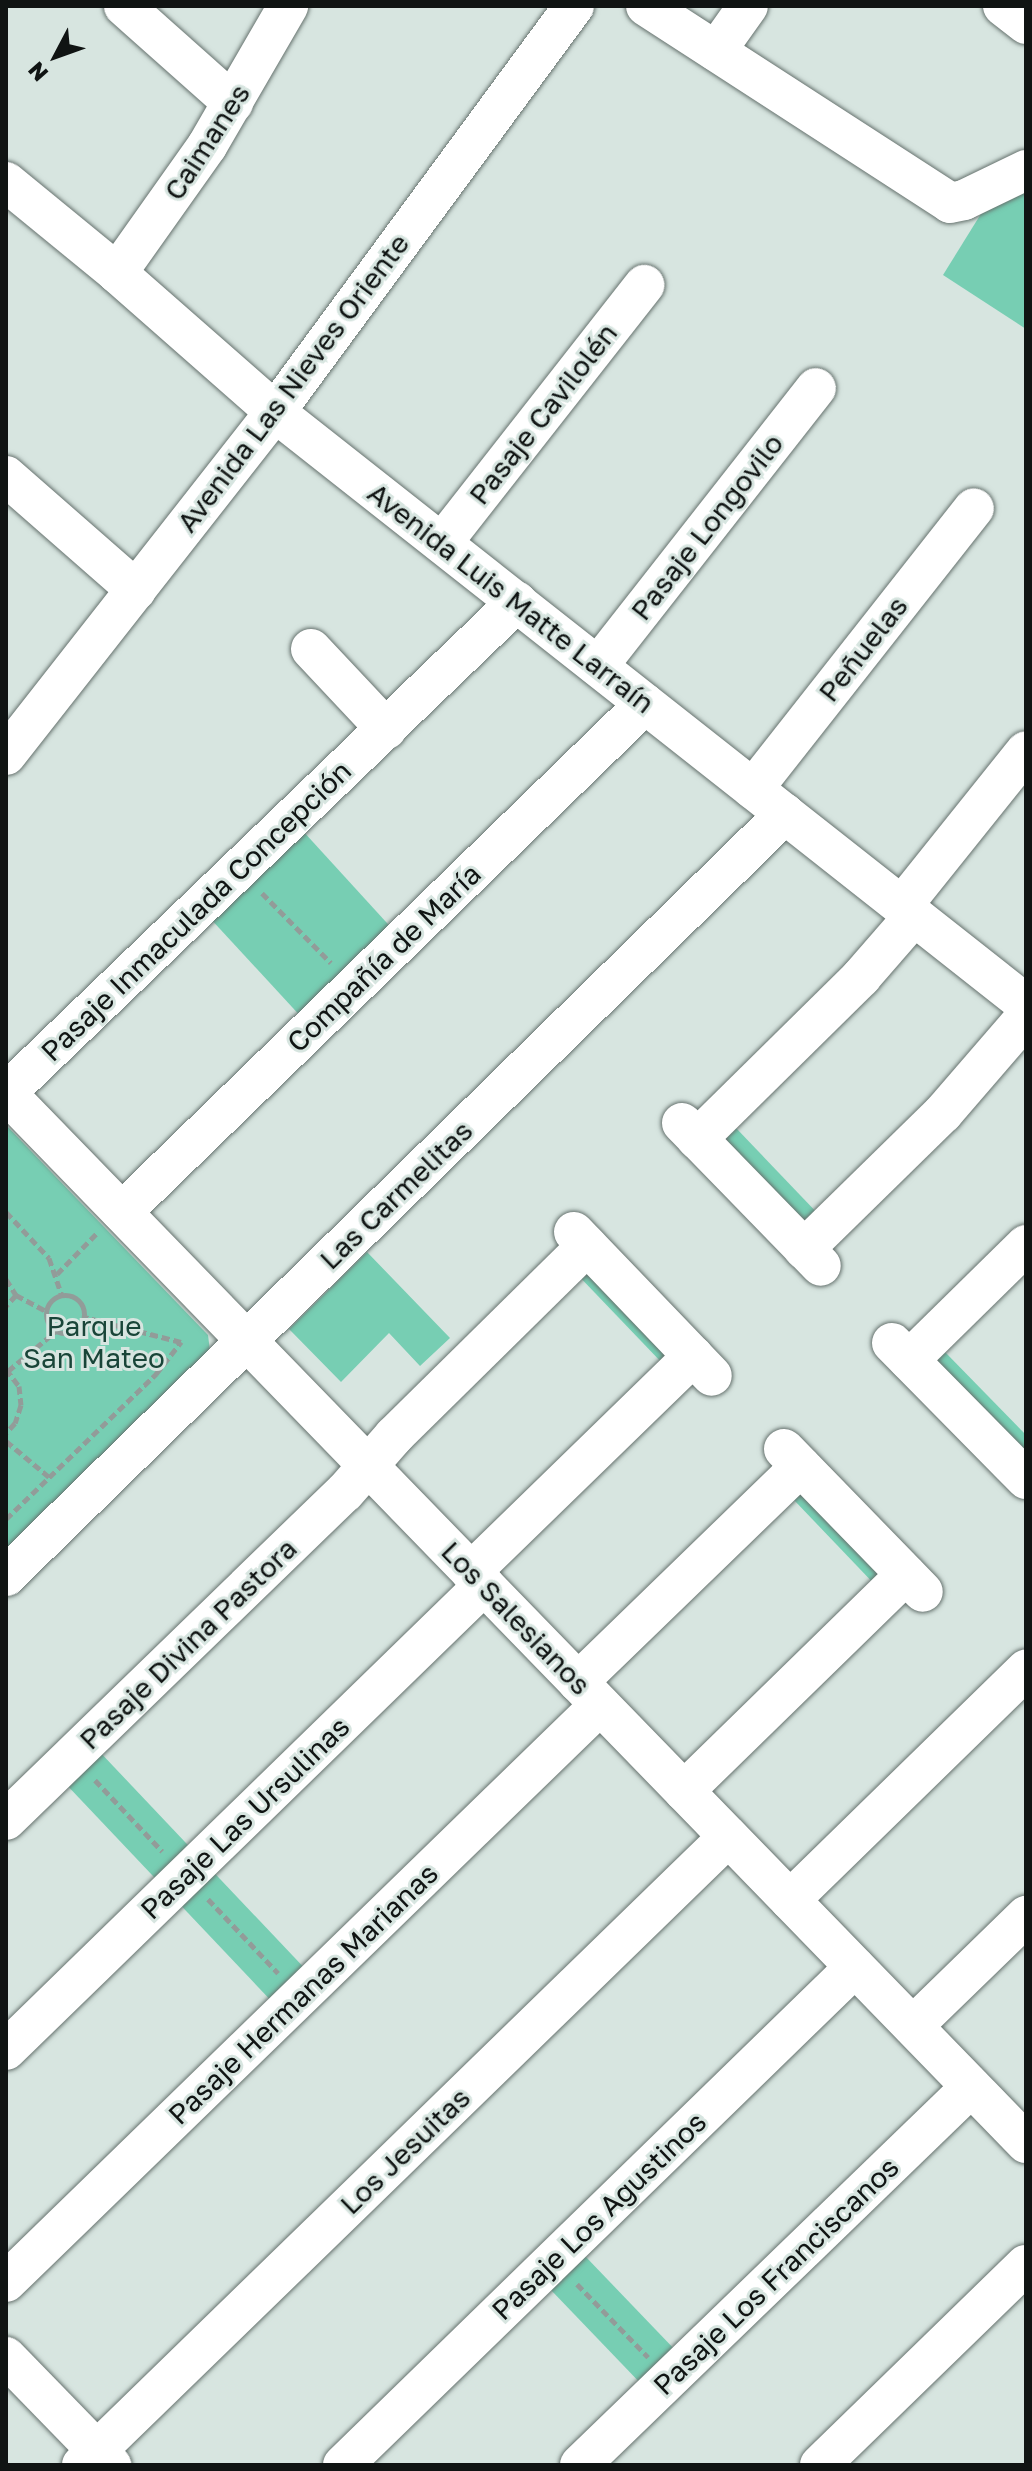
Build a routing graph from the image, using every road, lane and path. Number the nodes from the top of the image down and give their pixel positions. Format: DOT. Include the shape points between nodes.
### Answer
graph roads {
  1 [pos="124,6"];
  2 [pos="288,6"];
  3 [pos="574,6"];
  4 [pos="646,6"];
  5 [pos="748,6"];
  6 [pos="1003,6"];
  7 [pos="1026,24"];
  8 [pos="716,51"];
  9 [pos="233,103"];
  10 [pos="1026,170"];
  11 [pos="6,182"];
  12 [pos="117,273"];
  13 [pos="644,285"];
  14 [pos="816,388"];
  15 [pos="275,412"];
  16 [pos="6,476"];
  17 [pos="974,508"];
  18 [pos="442,543"];
  19 [pos="136,590"];
  20 [pos="517,602"];
  21 [pos="311,649"];
  22 [pos="598,666"];
  23 [pos="645,704"];
  24 [pos="386,729"];
  25 [pos="8,748"];
  26 [pos="1026,751"];
  27 [pos="753,789"];
  28 [pos="785,814"];
  29 [pos="239,870"];
  30 [pos="908,911"];
  31 [pos="354,987"];
  32 [pos="1026,1004"];
  33 [pos="1026,1017"];
  34 [pos="6,1093"];
  35 [pos="6,1212"];
  36 [pos="122,1212"];
  37 [pos="581,1239"];
  38 [pos="1026,1245"];
  39 [pos="57,1274"];
  40 [pos="6,1279"];
  41 [pos="16,1295"];
  42 [pos="62,1295"];
  43 [pos="6,1306"];
  44 [pos="46,1311"];
  45 [pos="84,1317"];
  46 [pos="56,1331"];
  47 [pos="247,1341"];
  48 [pos="7,1370"];
  49 [pos="6,1433"];
  50 [pos="6,1441"];
  51 [pos="368,1465"];
  52 [pos="1023,1469"];
  53 [pos="49,1477"];
  54 [pos="6,1519"];
  55 [pos="6,1576"];
  56 [pos="478,1578"];
  57 [pos="1026,1670"];
  58 [pos="589,1694"];
  59 [pos="684,1791"];
  60 [pos="6,1820"];
  61 [pos="728,1837"];
  62 [pos="790,1900"];
  63 [pos="1026,1916"];
  64 [pos="855,1967"];
  65 [pos="913,2026"];
  66 [pos="6,2050"];
  67 [pos="971,2087"];
  68 [pos="1026,2143"];
  69 [pos="554,2260"];
  70 [pos="1026,2265"];
  71 [pos="6,2282"];
  72 [pos="6,2357"];
  73 [pos="669,2379"];
  74 [pos="97,2460"];
  75 [pos="343,2465"];
  76 [pos="580,2465"];
  77 [pos="820,2465"];
  1 -- 9 [label="street"];
  2 -- 9 [label="street, Caimanes"];
  3 -- 15 [label="street, Avenida Las Nieves Oriente"];
  4 -- 8 [label="street"];
  5 -- 8 [label="street"];
  6 -- 7 [label="street"];
  8 -- 10 [label="street" via="950,203"];
  9 -- 12 [label="street, Caimanes"];
  11 -- 12 [label="street, Avenida Luis Matte Larraín"];
  12 -- 15 [label="street, Avenida Luis Matte Larraín"];
  13 -- 18 [label="street, Pasaje Cavilolén"];
  14 -- 22 [label="street, Pasaje Longovilo"];
  15 -- 18 [label="street, Avenida Luis Matte Larraín"];
  15 -- 19 [label="street, Avenida Las Nieves Oriente"];
  16 -- 19 [label="street"];
  17 -- 27 [label="street, Peñuelas"];
  18 -- 20 [label="street, Avenida Luis Matte Larraín"];
  19 -- 25 [label="street, Avenida Las Nieves Oriente"];
  20 -- 22 [label="street, Avenida Luis Matte Larraín"];
  20 -- 24 [label="street, Pasaje Inmaculada Concepción"];
  21 -- 24 [label="street"];
  22 -- 23 [label="street, Avenida Luis Matte Larraín"];
  23 -- 27 [label="street, Avenida Luis Matte Larraín"];
  23 -- 31 [label="street, Compañía de María"];
  24 -- 29 [label="street, Pasaje Inmaculada Concepción"];
  26 -- 30 [label="street"];
  27 -- 28 [label="street, Avenida Luis Matte Larraín"];
  28 -- 30 [label="street, Avenida Luis Matte Larraín"];
  28 -- 47 [label="street, Las Carmelitas"];
  29 -- 31 [label="path"];
  29 -- 34 [label="street, Pasaje Inmaculada Concepción"];
  30 -- 32 [label="street, Avenida Luis Matte Larraín"];
  30 -- 33 [label="street" via="861,977 690,1131 813,1258"];
  31 -- 36 [label="street, Compañía de María"];
  34 -- 36 [label="street, Los Salesianos"];
  35 -- 39 [label="path"];
  36 -- 39 [label="path"];
  36 -- 47 [label="street, Los Salesianos"];
  37 -- 51 [label="street, Pasaje Divina Pastora"];
  37 -- 56 [label="street, Pasaje Las Ursulinas" via="703,1366"];
  38 -- 52 [label="street" via="900,1351"];
  39 -- 42 [label="path"];
  40 -- 41 [label="path"];
  41 -- 43 [label="path"];
  41 -- 44 [label="path"];
  42 -- 44 [label="path" via="51,1300"];
  42 -- 45 [label="path" via="82,1305"];
  44 -- 46 [label="path"];
  45 -- 46 [label="path" via="68,1333"];
  45 -- 53 [label="path" via="181,1342 156,1374"];
  46 -- 48 [label="path"];
  47 -- 51 [label="street, Los Salesianos"];
  47 -- 55 [label="street, Las Carmelitas"];
  48 -- 49 [label="path" via="19,1386 21,1405"];
  50 -- 53 [label="path"];
  51 -- 56 [label="street, Los Salesianos"];
  51 -- 60 [label="street, Pasaje Divina Pastora"];
  53 -- 54 [label="path"];
  56 -- 58 [label="street, Los Salesianos"];
  56 -- 66 [label="street, Pasaje Las Ursulinas"];
  57 -- 62 [label="street"];
  58 -- 59 [label="street, Los Salesianos"];
  58 -- 59 [label="street, Pasaje Hermanas Marianas" via="792,1458 915,1583"];
  58 -- 71 [label="street, Pasaje Hermanas Marianas"];
  59 -- 61 [label="street, Los Salesianos"];
  61 -- 62 [label="street, Los Salesianos"];
  61 -- 74 [label="street, Los Jesuitas"];
  62 -- 64 [label="street, Los Salesianos"];
  63 -- 65 [label="street"];
  64 -- 65 [label="street, Los Salesianos"];
  64 -- 69 [label="street, Pasaje Los Agustinos"];
  65 -- 67 [label="street, Los Salesianos"];
  67 -- 68 [label="street, Los Salesianos"];
  67 -- 73 [label="street, Pasaje Los Franciscanos"];
  69 -- 73 [label="path"];
  69 -- 75 [label="street, Pasaje Los Agustinos"];
  70 -- 77 [label="street"];
  72 -- 74 [label="street"];
  73 -- 76 [label="street, Pasaje Los Franciscanos"];
}
